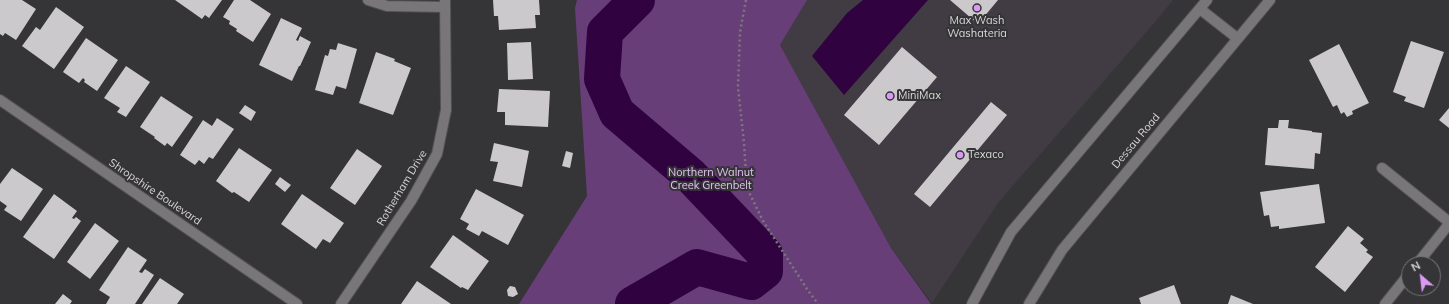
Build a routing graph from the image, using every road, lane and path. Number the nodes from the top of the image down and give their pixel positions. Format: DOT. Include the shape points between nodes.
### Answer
graph roads {
  1 [pos="368,0"];
  2 [pos="746,0"];
  3 [pos="1207,0"];
  4 [pos="1270,0"];
  5 [pos="445,3"];
  6 [pos="1200,9"];
  7 [pos="1237,38"];
  8 [pos="0,100"];
  9 [pos="1382,168"];
  10 [pos="1449,223"];
  11 [pos="1423,256"];
  12 [pos="1401,284"];
  13 [pos="297,304"];
  14 [pos="341,304"];
  15 [pos="818,304"];
  16 [pos="972,304"];
  17 [pos="1029,304"];
  18 [pos="1385,304"];
  1 -- 5 [label="street" via="387,6"];
  2 -- 15 [label="path" via="740,32 738,87 747,188 763,221"];
  3 -- 6 [label="street"];
  4 -- 7 [label="street, Dessau Road"];
  5 -- 14 [label="street, Rotherham Drive" via="446,110 438,154 411,201"];
  6 -- 7 [label="street"];
  6 -- 16 [label="street" via="1011,232"];
  7 -- 17 [label="street, Dessau Road" via="1062,250"];
  8 -- 13 [label="street, Shropshire Boulevard"];
  9 -- 10 [label="street"];
  10 -- 11 [label="street"];
  12 -- 18 [label="street"];
}
